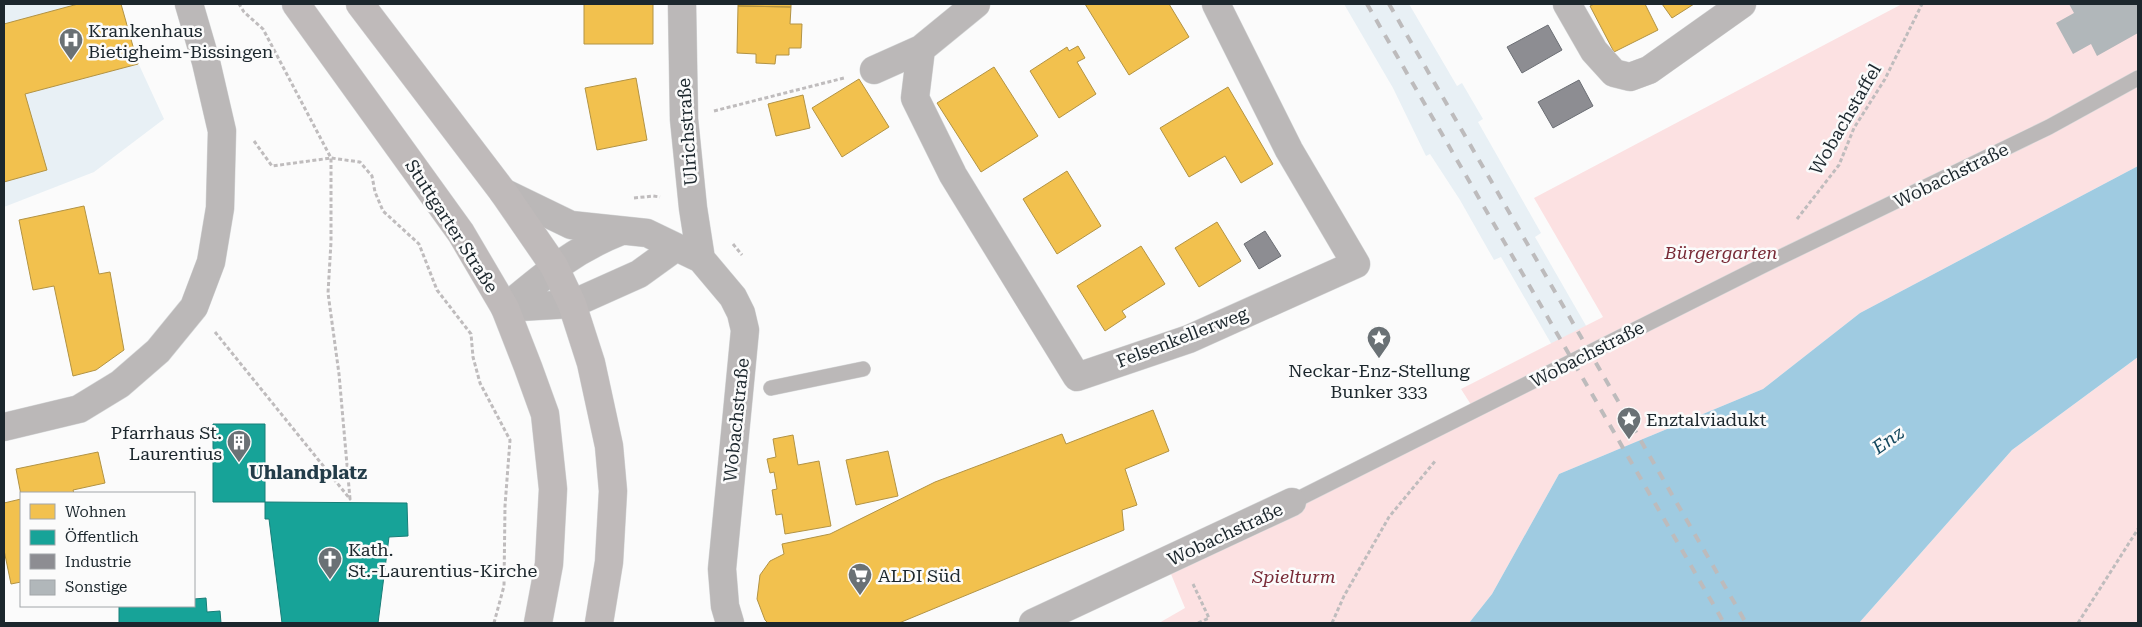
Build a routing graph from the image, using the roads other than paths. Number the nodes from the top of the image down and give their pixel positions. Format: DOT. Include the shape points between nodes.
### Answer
graph roads {
  1 [pos="189,4"];
  2 [pos="296,4"];
  3 [pos="360,4"];
  4 [pos="682,4"];
  5 [pos="976,4"];
  6 [pos="1216,4"];
  7 [pos="1567,4"];
  8 [pos="1742,4"];
  9 [pos="921,49"];
  10 [pos="874,70"];
  11 [pos="2138,78"];
  12 [pos="503,192"];
  13 [pos="620,231"];
  14 [pos="674,248"];
  15 [pos="701,258"];
  16 [pos="554,266"];
  17 [pos="572,304"];
  18 [pos="505,308"];
  19 [pos="863,369"];
  20 [pos="770,388"];
  21 [pos="4,427"];
  22 [pos="1292,502"];
  23 [pos="538,623"];
  24 [pos="599,623"];
  25 [pos="730,623"];
  26 [pos="1033,623"];
  1 -- 21 [label="street" via="222,131 220,208 211,262 194,307 158,351 120,384 79,408"];
  2 -- 18 [label="main road, Stuttgarter Straße" via="462,233"];
  3 -- 12 [label="main road"];
  4 -- 15 [label="street, Ulrichstraße" via="684,119"];
  5 -- 9 [label="street"];
  6 -- 9 [label="street, Felsenkellerweg" via="1289,150 1356,264 1189,339 1077,377 953,175 915,98"];
  7 -- 8 [label="street" via="1594,51 1614,73 1630,77 1650,70"];
  9 -- 10 [label="street"];
  11 -- 22 [label="lane, Wobachstraße" via="2049,127 1762,266"];
  12 -- 13 [label="street" via="571,225"];
  12 -- 16 [label="main road"];
  13 -- 14 [label="street" via="647,233"];
  13 -- 16 [label="street"];
  14 -- 15 [label="street"];
  14 -- 17 [label="street" via="639,274"];
  15 -- 25 [label="street, Wobachstraße" via="733,297 745,330 722,569"];
  16 -- 17 [label="main road"];
  16 -- 18 [label="street"];
  17 -- 18 [label="street"];
  17 -- 24 [label="main road" via="591,363 609,446 613,491 609,562"];
  18 -- 23 [label="main road, Stuttgarter Straße" via="545,414 554,489 549,564"];
  19 -- 20 [label="lane"];
  22 -- 26 [label="street, Wobachstraße"];
}
